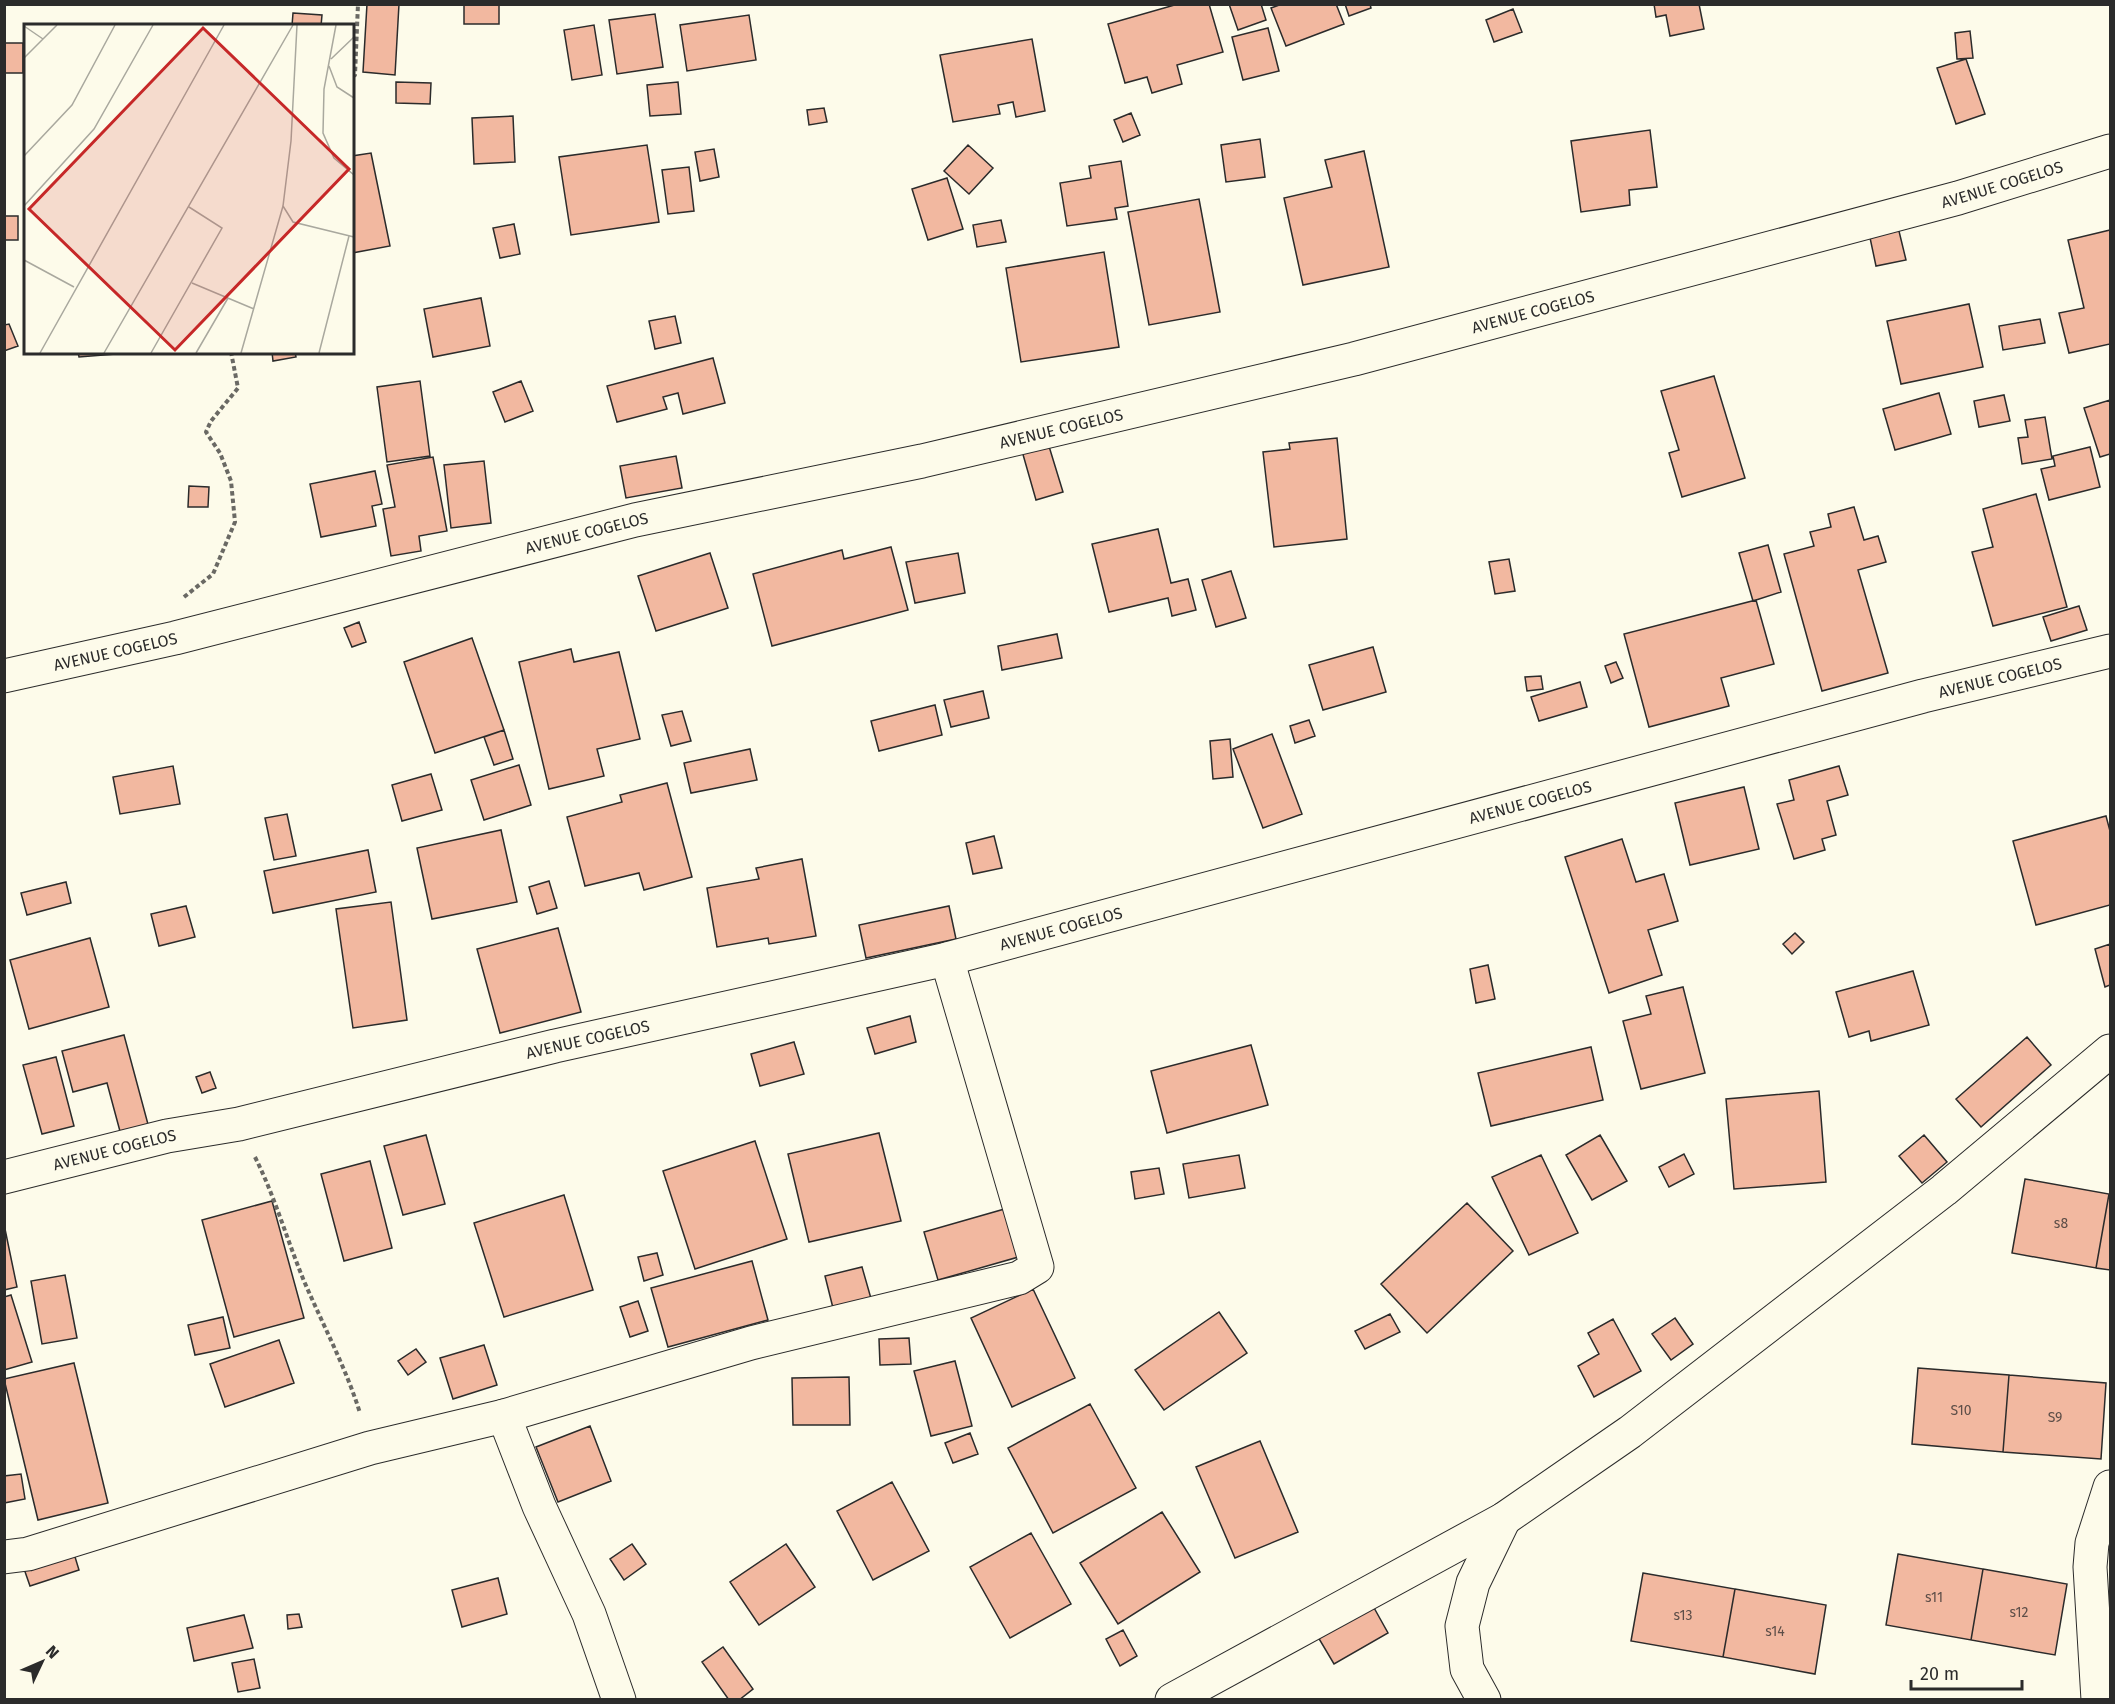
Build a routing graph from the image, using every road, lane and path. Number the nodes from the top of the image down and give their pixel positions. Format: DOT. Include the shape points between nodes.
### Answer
graph roads {
  1 [pos="358,4"];
  2 [pos="354,76"];
  3 [pos="2110,151"];
  4 [pos="231,354"];
  5 [pos="175,638"];
  6 [pos="2110,651"];
  7 [pos="4,676"];
  8 [pos="947,959"];
  9 [pos="2110,1051"];
  10 [pos="239,1124"];
  11 [pos="4,1177"];
  12 [pos="504,1416"];
  13 [pos="370,1448"];
  14 [pos="2110,1487"];
  15 [pos="1504,1519"];
  16 [pos="4,1557"];
  17 [pos="618,1700"];
  18 [pos="1172,1700"];
  19 [pos="1484,1700"];
  20 [pos="2098,1700"];
  1 -- 2 [label="path"];
  3 -- 5 [label="street, AVENUE COGELOS" via="1947,201 1354,359 922,461 635,519"];
  4 -- 5 [label="path" via="238,388 210,421 206,432 231,481 236,522 213,574 183,598"];
  5 -- 7 [label="street, AVENUE COGELOS"];
  6 -- 8 [label="street, AVENUE COGELOS" via="1923,696"];
  8 -- 10 [label="street, AVENUE COGELOS" via="555,1046"];
  8 -- 12 [label="street" via="1037,1267 1019,1278 751,1343"];
  9 -- 15 [label="street" via="1944,1190 1630,1432"];
  10 -- 11 [label="street, AVENUE COGELOS" via="167,1136"];
  10 -- 13 [label="path" via="274,1197 296,1261 352,1387"];
  12 -- 13 [label="street"];
  12 -- 17 [label="street" via="539,1506 589,1614"];
  13 -- 16 [label="street" via="28,1554"];
  14 -- 20 [label="street" via="2092,1544 2090,1567"];
  15 -- 18 [label="street"];
  15 -- 19 [label="street" via="1473,1583 1462,1626 1467,1670"];
}
